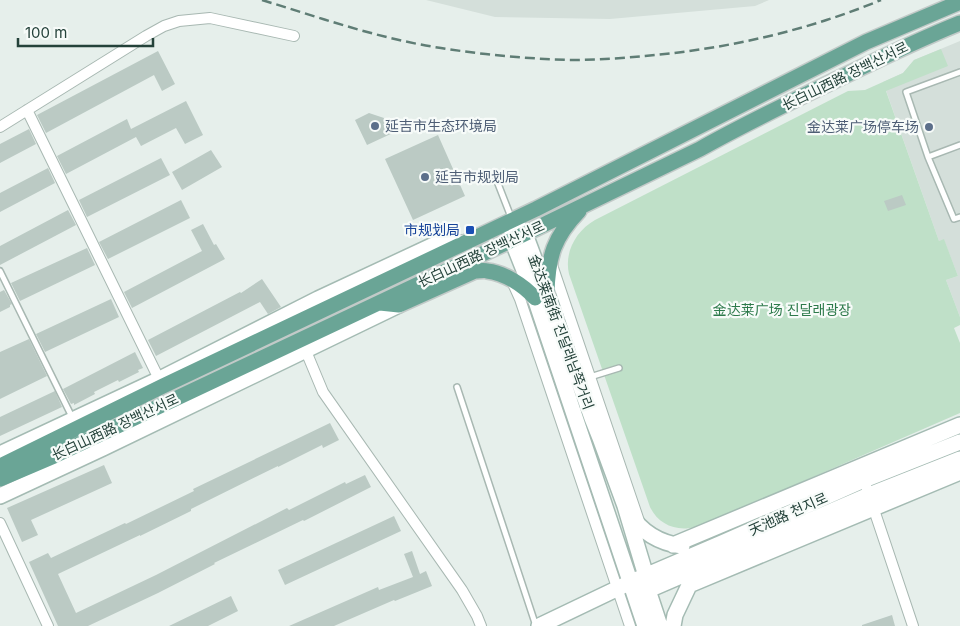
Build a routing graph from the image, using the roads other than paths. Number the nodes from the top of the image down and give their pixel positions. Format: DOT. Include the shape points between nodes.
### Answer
graph roads {
  1 [pos="960,2"];
  2 [pos="960,23"];
  3 [pos="294,36"];
  4 [pos="960,72"];
  5 [pos="27,110"];
  6 [pos="0,127"];
  7 [pos="960,145"];
  8 [pos="928,156"];
  9 [pos="495,176"];
  10 [pos="577,188"];
  11 [pos="585,205"];
  12 [pos="960,217"];
  13 [pos="512,220"];
  14 [pos="518,237"];
  15 [pos="550,260"];
  16 [pos="0,271"];
  17 [pos="511,279"];
  18 [pos="541,295"];
  19 [pos="378,303"];
  20 [pos="399,305"];
  21 [pos="304,345"];
  22 [pos="619,368"];
  23 [pos="590,377"];
  24 [pos="161,383"];
  25 [pos="457,387"];
  26 [pos="74,420"];
  27 [pos="960,425"];
  28 [pos="960,442"];
  29 [pos="0,454"];
  30 [pos="960,459"];
  31 [pos="0,466"];
  32 [pos="960,472"];
  33 [pos="0,479"];
  34 [pos="864,480"];
  35 [pos="0,496"];
  36 [pos="872,501"];
  37 [pos="624,506"];
  38 [pos="0,524"];
  39 [pos="641,527"];
  40 [pos="722,543"];
  41 [pos="673,545"];
  42 [pos="697,570"];
  43 [pos="689,585"];
  44 [pos="640,586"];
  45 [pos="617,589"];
  46 [pos="48,626"];
  47 [pos="481,626"];
  48 [pos="537,626"];
  49 [pos="630,626"];
  50 [pos="645,626"];
  51 [pos="660,626"];
  52 [pos="673,626"];
  53 [pos="913,626"];
  1 -- 10 [label="main road, 长白山西路 장백산서로" via="866,42"];
  2 -- 11 [label="main road, 长白山西路 장백산서로" via="874,61"];
  3 -- 5 [label="street" via="210,18 179,21 146,36"];
  4 -- 8 [label="lane" via="906,92"];
  5 -- 6 [label="street"];
  5 -- 24 [label="street"];
  7 -- 8 [label="lane"];
  8 -- 12 [label="lane" via="954,219"];
  9 -- 13 [label="lane"];
  10 -- 11 [label="main road"];
  10 -- 13 [label="main road, 长白山西路 장백산서로"];
  11 -- 14 [label="main road, 长白山西路 장백산서로"];
  11 -- 15 [label="main road" via="561,233"];
  13 -- 14 [label="main road, 金达莱南街 진달래남쪽거리"];
  13 -- 24 [label="main road, 长白山西路 장백산서로"];
  14 -- 18 [label="main road, 金达莱南街 진달래남쪽거리"];
  14 -- 19 [label="main road, 长白山西路 장백산서로"];
  15 -- 18 [label="main road"];
  15 -- 23 [label="street, 金达莱南街 진달래남쪽거리"];
  16 -- 26 [label="lane"];
  17 -- 18 [label="main road" via="528,291"];
  17 -- 20 [label="main road" via="476,271"];
  17 -- 45 [label="street, 金达莱南街 진달래남쪽거리"];
  18 -- 37 [label="main road, 金达莱南街 진달래남쪽거리" via="600,438"];
  18 -- 44 [label="main road, 金达莱南街 진달래남쪽거리"];
  19 -- 20 [label="main road"];
  19 -- 21 [label="main road, 长白山西路 장백산서로"];
  20 -- 21 [label="main road, 长白山西路 장백산서로"];
  21 -- 33 [label="main road, 长白山西路 장백산서로"];
  21 -- 35 [label="main road, 长白山西路 장백산서로" via="103,448"];
  21 -- 47 [label="street" via="323,392 462,590"];
  22 -- 23 [label="lane"];
  23 -- 39 [label="street, 金达莱南街 진달래남쪽거리"];
  24 -- 26 [label="main road, 长白山西路 장백산서로"];
  24 -- 31 [label="main road, 长白山西路 장백산서로"];
  25 -- 48 [label="lane"];
  26 -- 29 [label="main road, 长白山西路 장백산서로"];
  27 -- 41 [label="main road, 天池路 천지로"];
  28 -- 34 [label="main road, 天池路 천지로"];
  30 -- 36 [label="main road, 天池路 천지로"];
  32 -- 36 [label="main road, 天池路 천지로"];
  34 -- 36 [label="street"];
  34 -- 40 [label="main road, 天池路 천지로"];
  36 -- 42 [label="main road, 天池路 천지로"];
  36 -- 43 [label="main road, 天池路 천지로"];
  36 -- 53 [label="street"];
  37 -- 39 [label="main road"];
  37 -- 44 [label="main road, 金达莱南街 진달래남쪽거리"];
  38 -- 46 [label="street"];
  39 -- 41 [label="main road" via="662,542"];
  40 -- 41 [label="main road" via="698,547"];
  40 -- 44 [label="main road, 天池路 천지로"];
  42 -- 43 [label="main road"];
  42 -- 44 [label="main road, 天池路 천지로"];
  43 -- 52 [label="main road"];
  44 -- 45 [label="main road"];
  44 -- 50 [label="main road, 金达莱南街 진달래남쪽거리"];
  44 -- 51 [label="main road, 金达莱南街 진달래남쪽거리"];
  45 -- 48 [label="main road"];
  45 -- 49 [label="street, 金达莱南街 진달래남쪽거리"];
}
